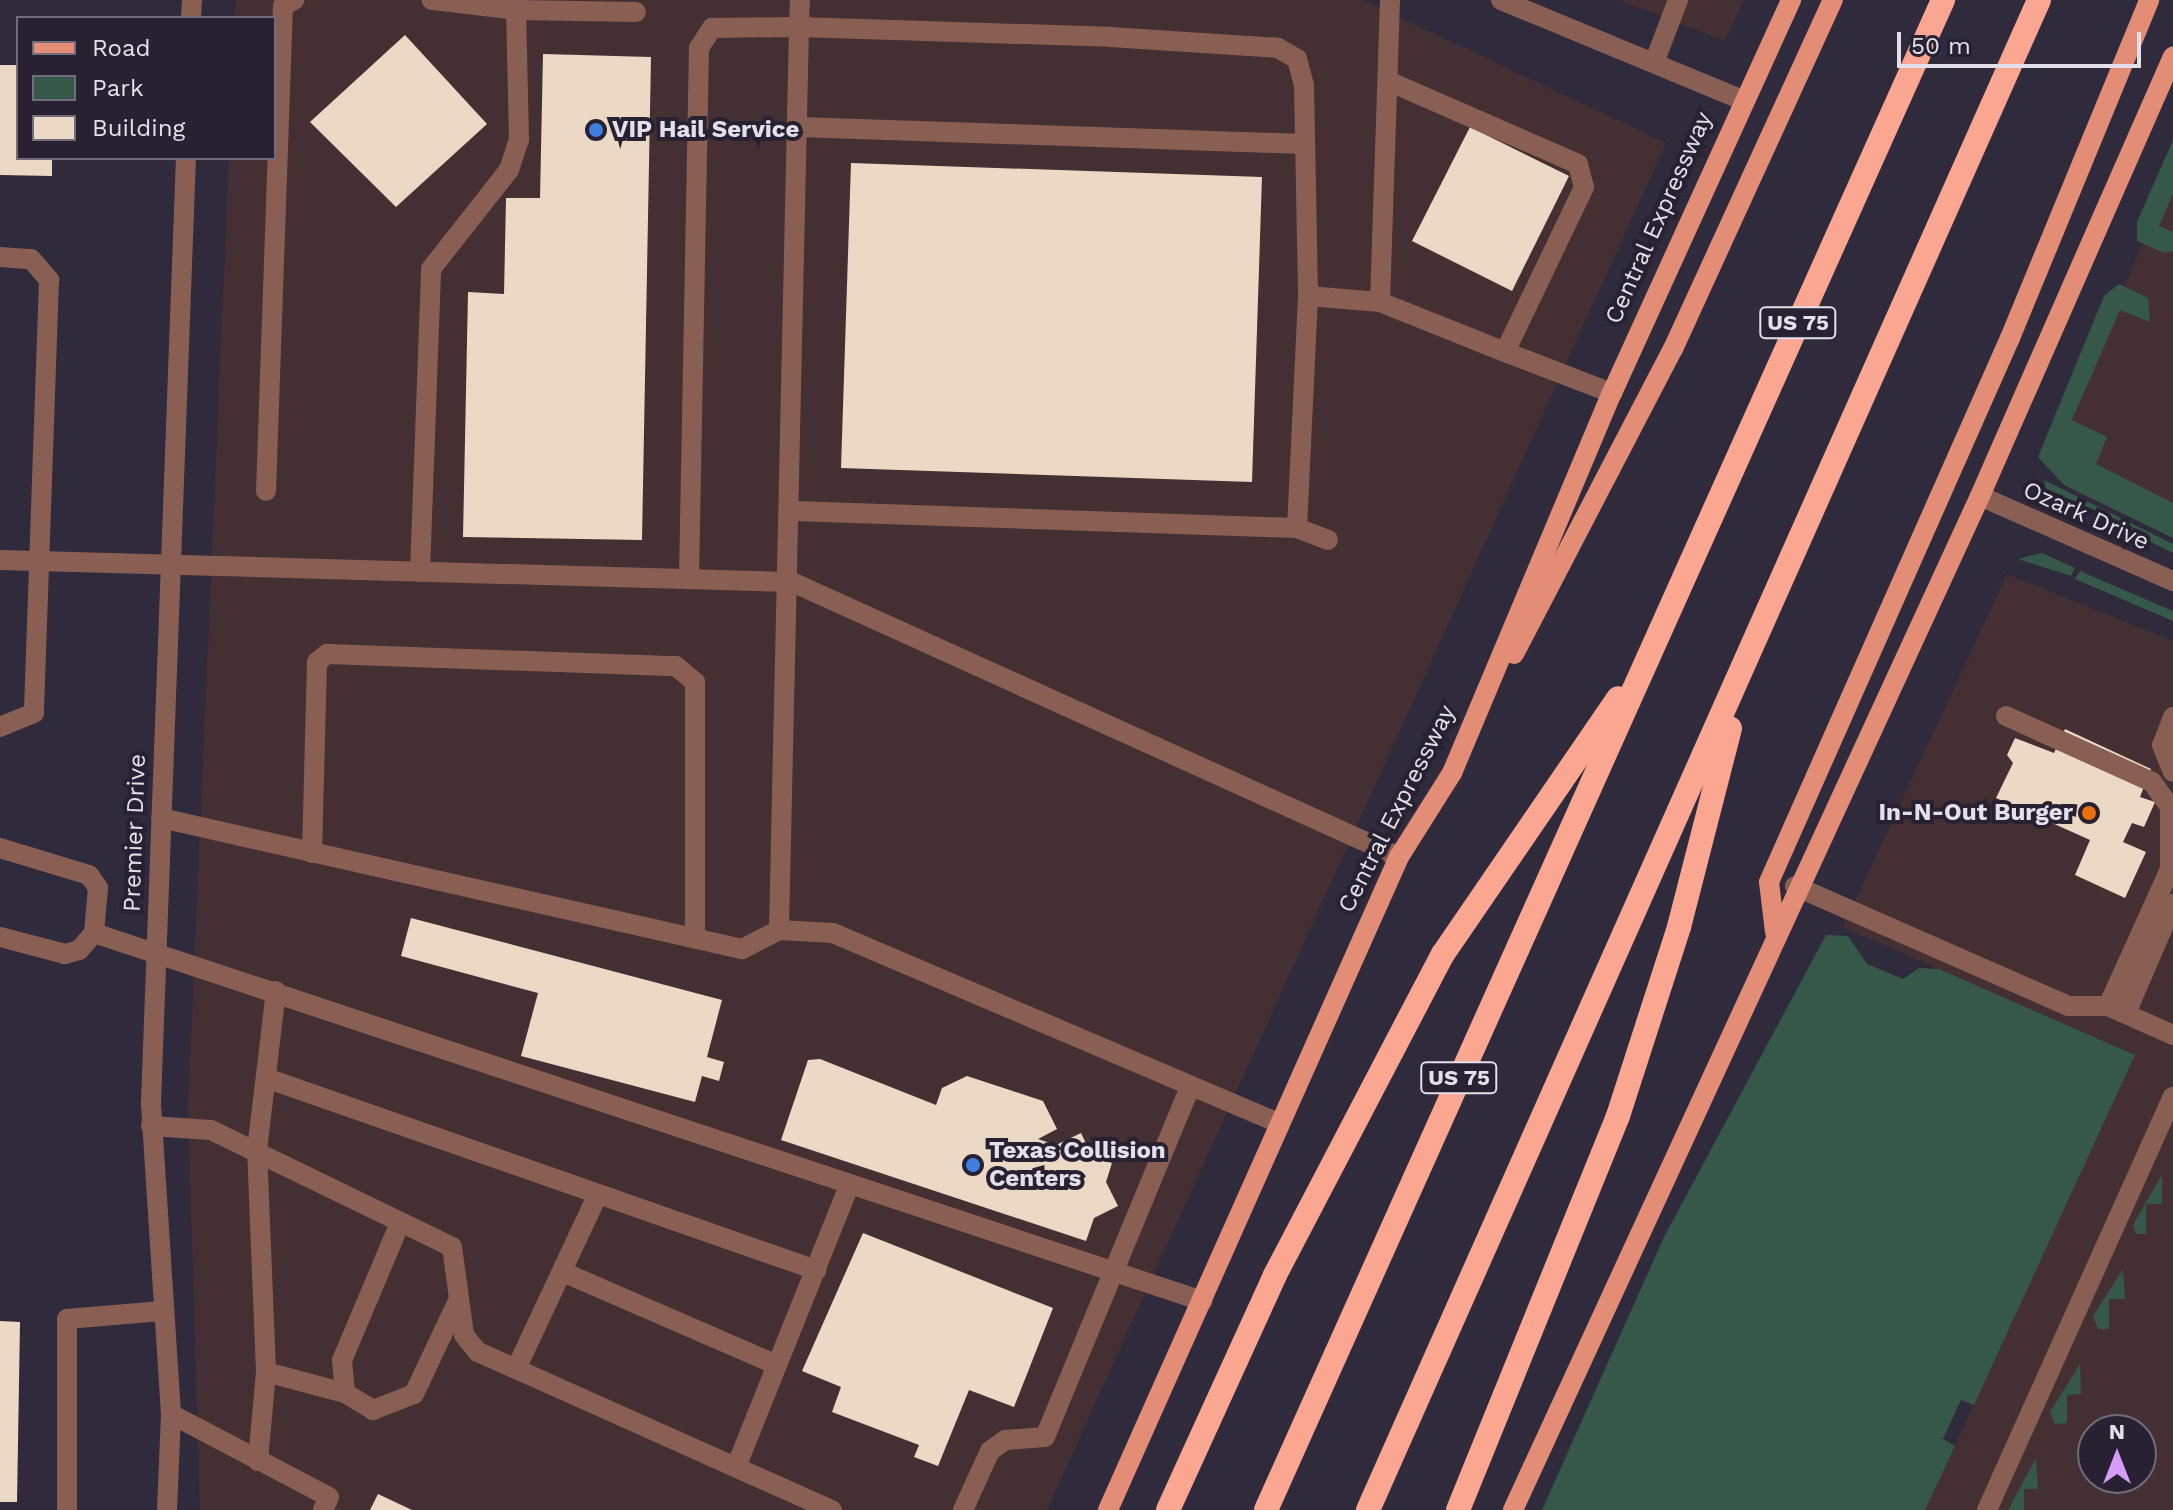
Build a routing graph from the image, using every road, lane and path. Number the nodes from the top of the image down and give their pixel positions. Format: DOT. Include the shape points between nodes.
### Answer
graph roads {
  1 [pos="294,0"];
  2 [pos="432,0"];
  3 [pos="800,0"];
  4 [pos="1390,0"];
  5 [pos="1501,0"];
  6 [pos="1663,0"];
  7 [pos="1675,0"];
  8 [pos="1791,0"];
  9 [pos="1833,0"];
  10 [pos="1943,0"];
  11 [pos="2039,0"];
  12 [pos="2149,0"];
  13 [pos="516,5"];
  14 [pos="636,12"];
  15 [pos="799,27"];
  16 [pos="2173,56"];
  17 [pos="1654,63"];
  18 [pos="1388,81"];
  19 [pos="1743,100"];
  20 [pos="798,127"];
  21 [pos="1305,144"];
  22 [pos="186,160"];
  23 [pos="0,257"];
  24 [pos="1308,296"];
  25 [pos="1380,302"];
  26 [pos="1505,352"];
  27 [pos="1612,393"];
  28 [pos="266,491"];
  29 [pos="1980,496"];
  30 [pos="793,511"];
  31 [pos="1297,528"];
  32 [pos="1328,540"];
  33 [pos="0,560"];
  34 [pos="40,563"];
  35 [pos="171,567"];
  36 [pos="420,572"];
  37 [pos="689,578"];
  38 [pos="2173,581"];
  39 [pos="792,582"];
  40 [pos="1653,647"];
  41 [pos="1748,659"];
  42 [pos="2006,716"];
  43 [pos="2173,717"];
  44 [pos="0,727"];
  45 [pos="2173,772"];
  46 [pos="1452,773"];
  47 [pos="161,818"];
  48 [pos="0,848"];
  49 [pos="312,853"];
  50 [pos="1399,857"];
  51 [pos="1795,886"];
  52 [pos="2173,904"];
  53 [pos="779,930"];
  54 [pos="1775,932"];
  55 [pos="94,933"];
  56 [pos="0,937"];
  57 [pos="695,939"];
  58 [pos="156,958"];
  59 [pos="276,991"];
  60 [pos="2117,1010"];
  61 [pos="2173,1035"];
  62 [pos="266,1078"];
  63 [pos="1190,1087"];
  64 [pos="2173,1097"];
  65 [pos="1280,1124"];
  66 [pos="151,1126"];
  67 [pos="257,1150"];
  68 [pos="850,1184"];
  69 [pos="598,1194"];
  70 [pos="400,1223"];
  71 [pos="816,1270"];
  72 [pos="563,1272"];
  73 [pos="1116,1276"];
  74 [pos="461,1296"];
  75 [pos="1202,1301"];
  76 [pos="162,1311"];
  77 [pos="777,1365"];
  78 [pos="516,1369"];
  79 [pos="266,1372"];
  80 [pos="345,1393"];
  81 [pos="171,1414"];
  82 [pos="258,1461"];
  83 [pos="736,1467"];
  84 [pos="67,1510"];
  85 [pos="167,1510"];
  86 [pos="323,1510"];
  87 [pos="832,1510"];
  88 [pos="963,1510"];
  89 [pos="1108,1510"];
  90 [pos="1168,1510"];
  91 [pos="1266,1510"];
  92 [pos="1368,1510"];
  93 [pos="1458,1510"];
  94 [pos="1513,1510"];
  95 [pos="1987,1510"];
  1 -- 28 [label="street" via="283,6"];
  2 -- 13 [label="street"];
  3 -- 15 [label="street"];
  4 -- 18 [label="street"];
  5 -- 17 [label="street"];
  6 -- 7 [label="street"];
  7 -- 17 [label="street"];
  8 -- 19 [label="main road, Central Expressway"];
  9 -- 46 [label="main road" via="1673,349"];
  10 -- 40 [label="highway, US 75"];
  11 -- 41 [label="highway"];
  12 -- 54 [label="main road" via="2010,338 1769,882"];
  13 -- 14 [label="street"];
  13 -- 36 [label="street" via="519,140 509,170 431,269"];
  15 -- 20 [label="street"];
  15 -- 21 [label="street" via="1278,48 1297,59 1304,85"];
  15 -- 37 [label="street" via="712,28 699,48"];
  16 -- 29 [label="main road"];
  17 -- 19 [label="street"];
  18 -- 25 [label="street"];
  18 -- 26 [label="street" via="1578,164 1584,187"];
  19 -- 27 [label="main road, Central Expressway"];
  20 -- 21 [label="street"];
  20 -- 30 [label="street"];
  21 -- 24 [label="street"];
  22 -- 35 [label="street, Premier Drive"];
  23 -- 34 [label="street" via="31,259 49,280"];
  24 -- 25 [label="street"];
  24 -- 31 [label="street"];
  25 -- 26 [label="street"];
  26 -- 27 [label="street"];
  27 -- 46 [label="main road, Central Expressway"];
  29 -- 38 [label="street, Ozark Drive"];
  29 -- 51 [label="main road"];
  30 -- 31 [label="street"];
  30 -- 39 [label="street"];
  31 -- 32 [label="street"];
  33 -- 34 [label="street"];
  34 -- 35 [label="street"];
  34 -- 44 [label="street" via="34,713"];
  35 -- 36 [label="street"];
  35 -- 47 [label="street, Premier Drive"];
  36 -- 37 [label="street"];
  37 -- 39 [label="street"];
  39 -- 50 [label="street"];
  39 -- 53 [label="street"];
  40 -- 90 [label="highway" via="1443,954 1275,1275"];
  40 -- 91 [label="highway, US 75"];
  41 -- 92 [label="highway"];
  41 -- 93 [label="highway" via="1679,927 1618,1116"];
  42 -- 60 [label="street" via="2152,782 2170,807 2170,869"];
  43 -- 45 [label="street" via="2162,751"];
  46 -- 50 [label="main road, Central Expressway"];
  47 -- 49 [label="street"];
  47 -- 58 [label="street, Premier Drive"];
  48 -- 55 [label="street" via="89,875 98,888"];
  49 -- 57 [label="street"];
  49 -- 57 [label="street" via="317,662 327,654 676,666 695,682"];
  50 -- 65 [label="main road, Central Expressway"];
  51 -- 54 [label="main road"];
  51 -- 60 [label="street" via="2068,1006"];
  52 -- 60 [label="street"];
  53 -- 57 [label="street" via="742,949"];
  53 -- 63 [label="street" via="833,933"];
  54 -- 94 [label="main road"];
  55 -- 56 [label="street" via="65,954"];
  55 -- 58 [label="street"];
  58 -- 59 [label="street"];
  58 -- 66 [label="street, Premier Drive"];
  59 -- 62 [label="street"];
  59 -- 68 [label="street"];
  60 -- 61 [label="street"];
  62 -- 67 [label="street"];
  62 -- 69 [label="street"];
  63 -- 65 [label="street"];
  63 -- 73 [label="street"];
  64 -- 95 [label="street"];
  65 -- 75 [label="main road, Central Expressway"];
  66 -- 67 [label="street" via="211,1130"];
  66 -- 76 [label="street, Premier Drive"];
  67 -- 70 [label="street"];
  67 -- 79 [label="street"];
  68 -- 71 [label="street"];
  68 -- 73 [label="street"];
  69 -- 71 [label="street"];
  69 -- 72 [label="street"];
  70 -- 74 [label="street" via="452,1247"];
  70 -- 80 [label="street" via="342,1360"];
  71 -- 77 [label="street"];
  72 -- 77 [label="street"];
  72 -- 78 [label="street"];
  73 -- 75 [label="street"];
  73 -- 88 [label="street" via="1045,1437 1005,1440 990,1451"];
  74 -- 78 [label="street" via="464,1335 478,1352"];
  74 -- 80 [label="street" via="414,1394 373,1410"];
  75 -- 89 [label="main road, Central Expressway"];
  76 -- 81 [label="street, Premier Drive"];
  76 -- 84 [label="street" via="67,1319"];
  77 -- 83 [label="street"];
  78 -- 83 [label="street"];
  79 -- 80 [label="street"];
  79 -- 82 [label="street"];
  81 -- 82 [label="street"];
  81 -- 85 [label="street, Premier Drive"];
  82 -- 86 [label="street" via="329,1497"];
  83 -- 87 [label="street"];
}
